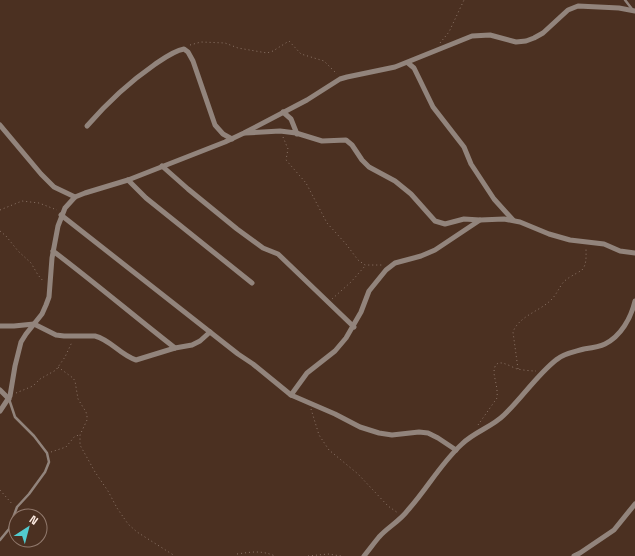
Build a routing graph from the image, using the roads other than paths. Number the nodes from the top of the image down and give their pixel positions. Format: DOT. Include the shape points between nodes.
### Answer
graph roads {
  1 [pos="625,0"];
  2 [pos="634,10"];
  3 [pos="408,63"];
  4 [pos="283,112"];
  5 [pos="0,125"];
  6 [pos="87,126"];
  7 [pos="244,133"];
  8 [pos="297,134"];
  9 [pos="232,139"];
  10 [pos="162,166"];
  11 [pos="128,180"];
  12 [pos="75,197"];
  13 [pos="62,214"];
  14 [pos="480,220"];
  15 [pos="513,220"];
  16 [pos="53,251"];
  17 [pos="635,253"];
  18 [pos="252,283"];
  19 [pos="635,301"];
  20 [pos="34,324"];
  21 [pos="0,326"];
  22 [pos="354,327"];
  23 [pos="210,332"];
  24 [pos="175,348"];
  25 [pos="0,390"];
  26 [pos="291,395"];
  27 [pos="9,397"];
  28 [pos="0,411"];
  29 [pos="456,450"];
  30 [pos="635,504"];
  31 [pos="0,540"];
  32 [pos="364,556"];
  33 [pos="574,556"];
  1 -- 2 [label="lane"];
  2 -- 3 [label="street" via="593,6 572,7 534,38 516,42 490,35 472,36"];
  3 -- 4 [label="street" via="341,79"];
  3 -- 15 [label="street" via="414,68 433,107 464,147 471,164 494,199"];
  4 -- 7 [label="street"];
  4 -- 8 [label="street" via="291,119"];
  5 -- 12 [label="street" via="54,187"];
  6 -- 9 [label="street" via="126,86 164,58 184,49 193,61 215,125"];
  7 -- 8 [label="street" via="280,131"];
  7 -- 9 [label="street"];
  8 -- 14 [label="street" via="322,141 349,142 365,164 403,187 434,221 445,224 464,219"];
  9 -- 10 [label="street"];
  10 -- 11 [label="street"];
  10 -- 22 [label="street" via="237,229 263,248 278,254"];
  11 -- 12 [label="street"];
  11 -- 18 [label="street" via="146,198"];
  12 -- 13 [label="street"];
  13 -- 16 [label="street"];
  13 -- 23 [label="street"];
  14 -- 15 [label="street"];
  14 -- 22 [label="street" via="435,250 393,264 369,291"];
  15 -- 17 [label="street" via="570,240 604,244 620,251"];
  16 -- 20 [label="street" via="49,297 42,314"];
  16 -- 24 [label="street"];
  19 -- 29 [label="street" via="622,330 614,339 604,345 563,355 546,369 501,419"];
  20 -- 21 [label="street"];
  20 -- 24 [label="street" via="56,335 99,337 136,360"];
  20 -- 27 [label="street" via="21,342"];
  22 -- 26 [label="street" via="335,351 307,373"];
  23 -- 24 [label="street" via="192,345"];
  23 -- 26 [label="street"];
  25 -- 27 [label="street"];
  26 -- 29 [label="street" via="369,431 392,435 428,433"];
  27 -- 28 [label="street"];
  27 -- 31 [label="lane" via="15,417 47,453 49,462 45,472 16,509 9,528"];
  29 -- 32 [label="street" via="403,516 379,536"];
  30 -- 33 [label="street" via="614,530"];
}
